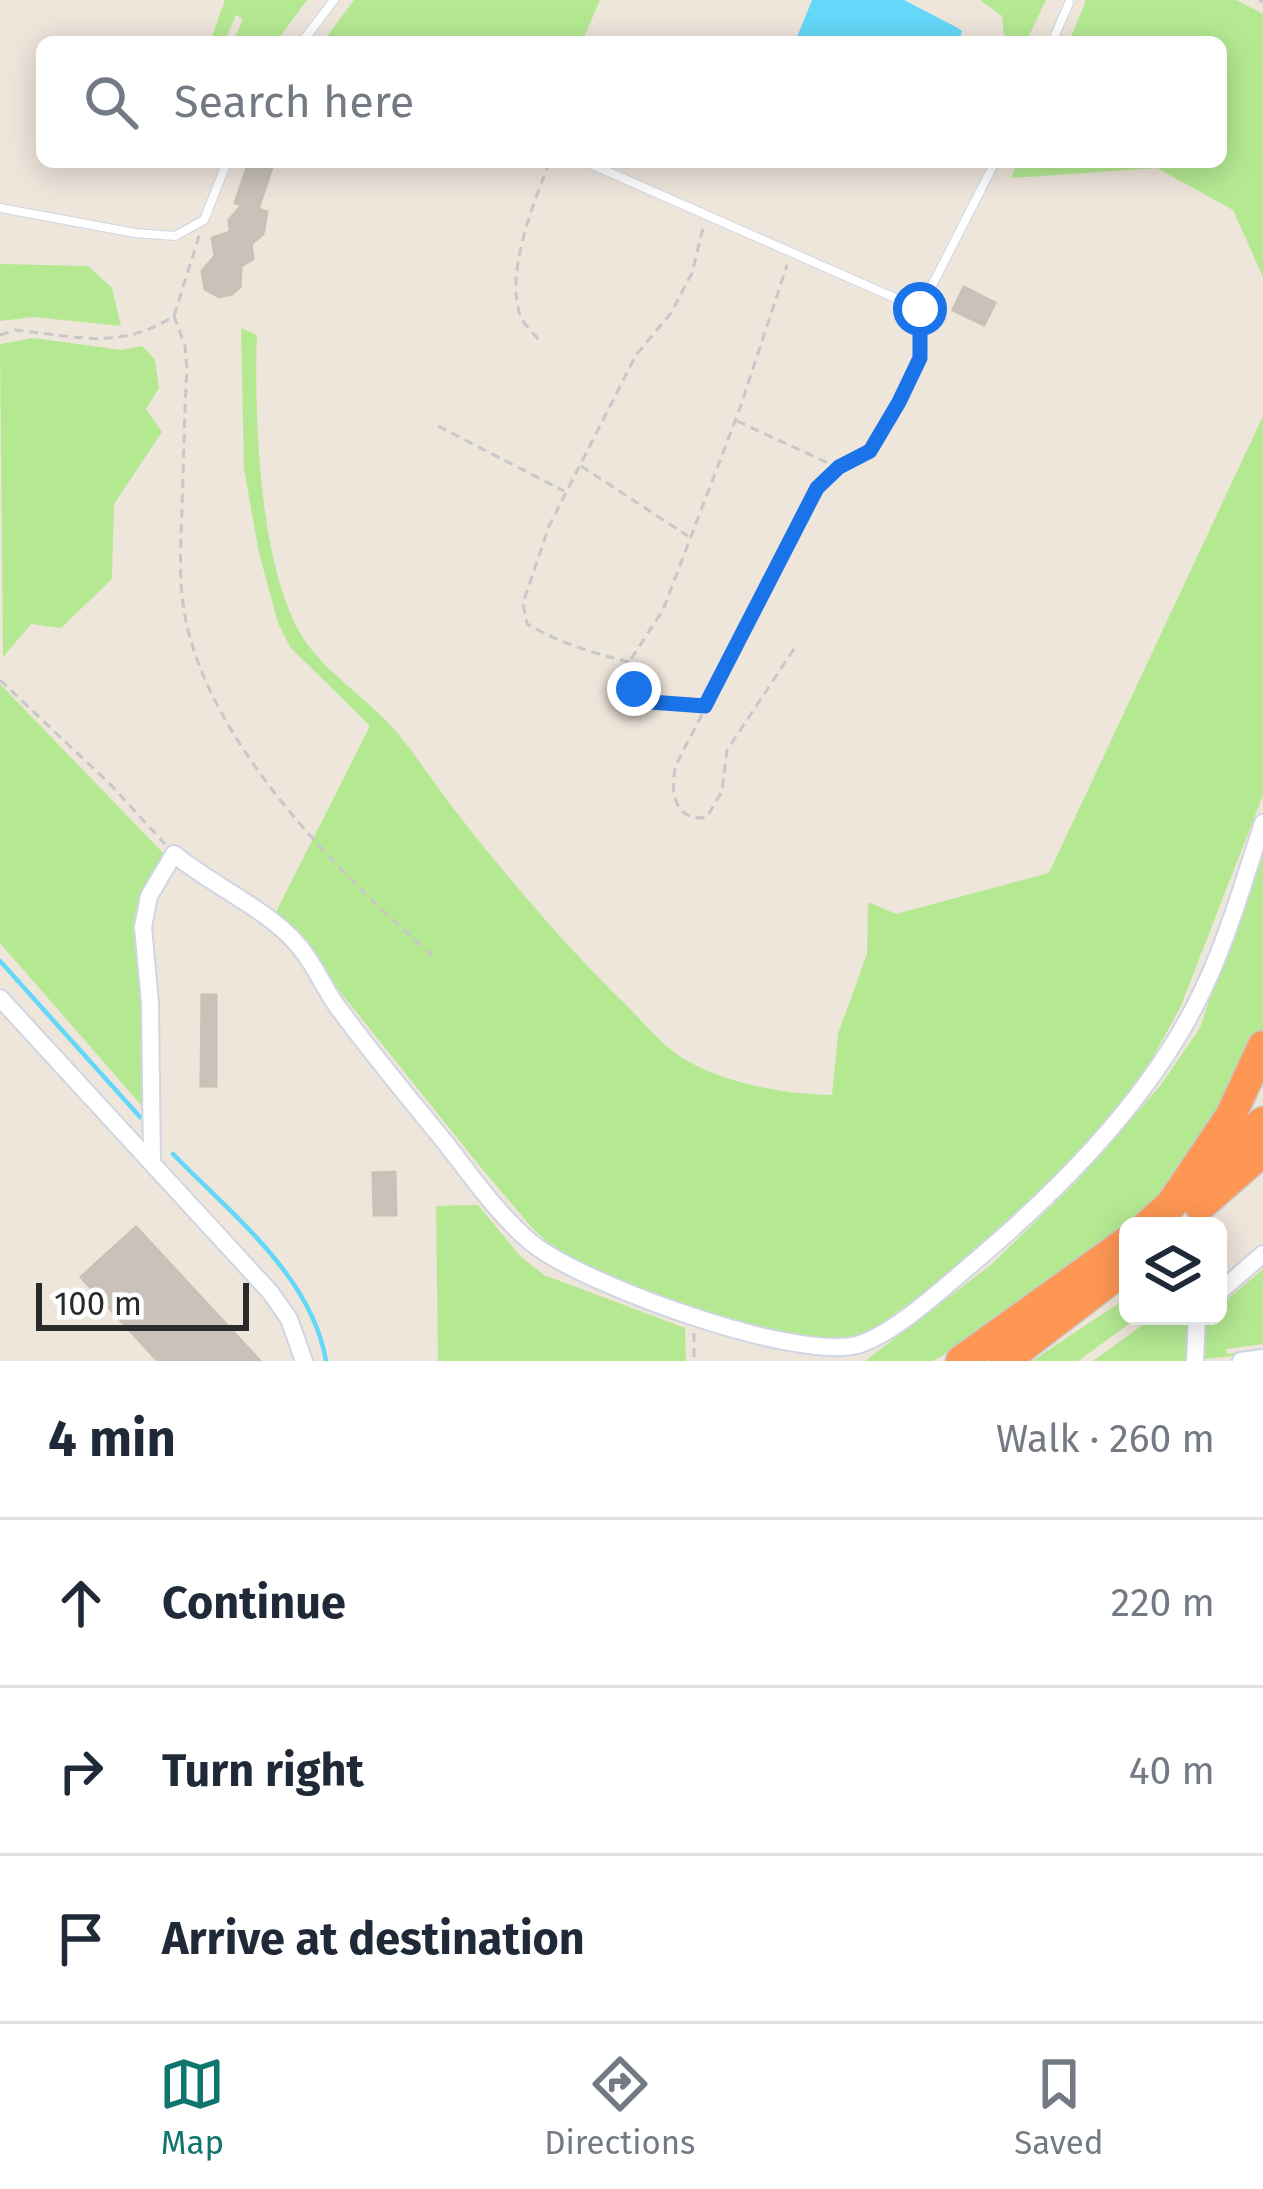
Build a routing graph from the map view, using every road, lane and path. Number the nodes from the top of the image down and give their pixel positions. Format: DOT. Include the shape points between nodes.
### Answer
graph roads {
  1 [pos="334,0"];
  2 [pos="1069,3"];
  3 [pos="307,36"];
  4 [pos="1055,36"];
  5 [pos="225,168"];
  6 [pos="548,168"];
  7 [pos="600,168"];
  8 [pos="992,168"];
  9 [pos="0,208"];
  10 [pos="706,215"];
  11 [pos="204,220"];
  12 [pos="792,253"];
  13 [pos="920,309"];
  14 [pos="174,316"];
  15 [pos="0,335"];
  16 [pos="538,339"];
  17 [pos="735,420"];
  18 [pos="438,426"];
  19 [pos="578,465"];
  20 [pos="839,467"];
  21 [pos="565,492"];
  22 [pos="690,537"];
  23 [pos="794,649"];
  24 [pos="629,662"];
  25 [pos="0,680"];
  26 [pos="705,706"];
  27 [pos="1263,824"];
  28 [pos="174,854"];
  29 [pos="435,958"];
  30 [pos="0,998"];
  31 [pos="1263,1046"];
  32 [pos="1263,1122"];
  33 [pos="1263,1151"];
  34 [pos="152,1163"];
  35 [pos="1263,1173"];
  36 [pos="1173,1217"];
  37 [pos="1175,1217"];
  38 [pos="1177,1217"];
  39 [pos="1179,1217"];
  40 [pos="1119,1247"];
  41 [pos="1263,1254"];
  42 [pos="1119,1273"];
  43 [pos="1227,1285"];
  44 [pos="694,1317"];
  45 [pos="1197,1325"];
  46 [pos="1263,1358"];
  47 [pos="304,1361"];
  48 [pos="694,1361"];
  49 [pos="961,1361"];
  50 [pos="1004,1361"];
  51 [pos="1195,1361"];
  52 [pos="1241,1361"];
  1 -- 3 [label="lane"];
  2 -- 4 [label="lane"];
  5 -- 11 [label="lane"];
  6 -- 16 [label="path" via="526,222 518,279 520,316"];
  7 -- 10 [label="lane"];
  8 -- 13 [label="lane"];
  9 -- 11 [label="lane" via="175,236"];
  10 -- 12 [label="lane"];
  10 -- 19 [label="path" via="692,273 636,355"];
  11 -- 14 [label="path"];
  12 -- 13 [label="lane"];
  12 -- 17 [label="path"];
  13 -- 20 [label="path" via="920,358 899,402 870,451"];
  14 -- 15 [label="path" via="124,340"];
  14 -- 29 [label="path" via="187,369 181,591 200,668 254,768 384,914"];
  17 -- 20 [label="path"];
  17 -- 22 [label="path"];
  18 -- 21 [label="path"];
  19 -- 21 [label="path"];
  19 -- 22 [label="path"];
  20 -- 26 [label="path" via="817,488"];
  21 -- 24 [label="path" via="523,603 527,624"];
  22 -- 24 [label="path" via="663,610"];
  23 -- 26 [label="path" via="727,750 722,791 706,817 694,820 681,813 674,781"];
  24 -- 26 [label="path" via="634,689 650,702"];
  25 -- 28 [label="path"];
  27 -- 44 [label="street" via="1210,975 1173,1045 1106,1131 1000,1240 856,1346 794,1344"];
  28 -- 34 [label="street" via="142,926"];
  28 -- 44 [label="street" via="299,946 336,1004 517,1229 590,1278"];
  30 -- 34 [label="street"];
  31 -- 36 [label="highway"];
  32 -- 37 [label="highway"];
  33 -- 38 [label="highway"];
  34 -- 47 [label="street" via="271,1293"];
  35 -- 39 [label="highway"];
  40 -- 49 [label="highway"];
  41 -- 43 [label="street"];
  42 -- 50 [label="highway"];
  44 -- 48 [label="path"];
  45 -- 51 [label="street"];
  46 -- 52 [label="street"];
}
